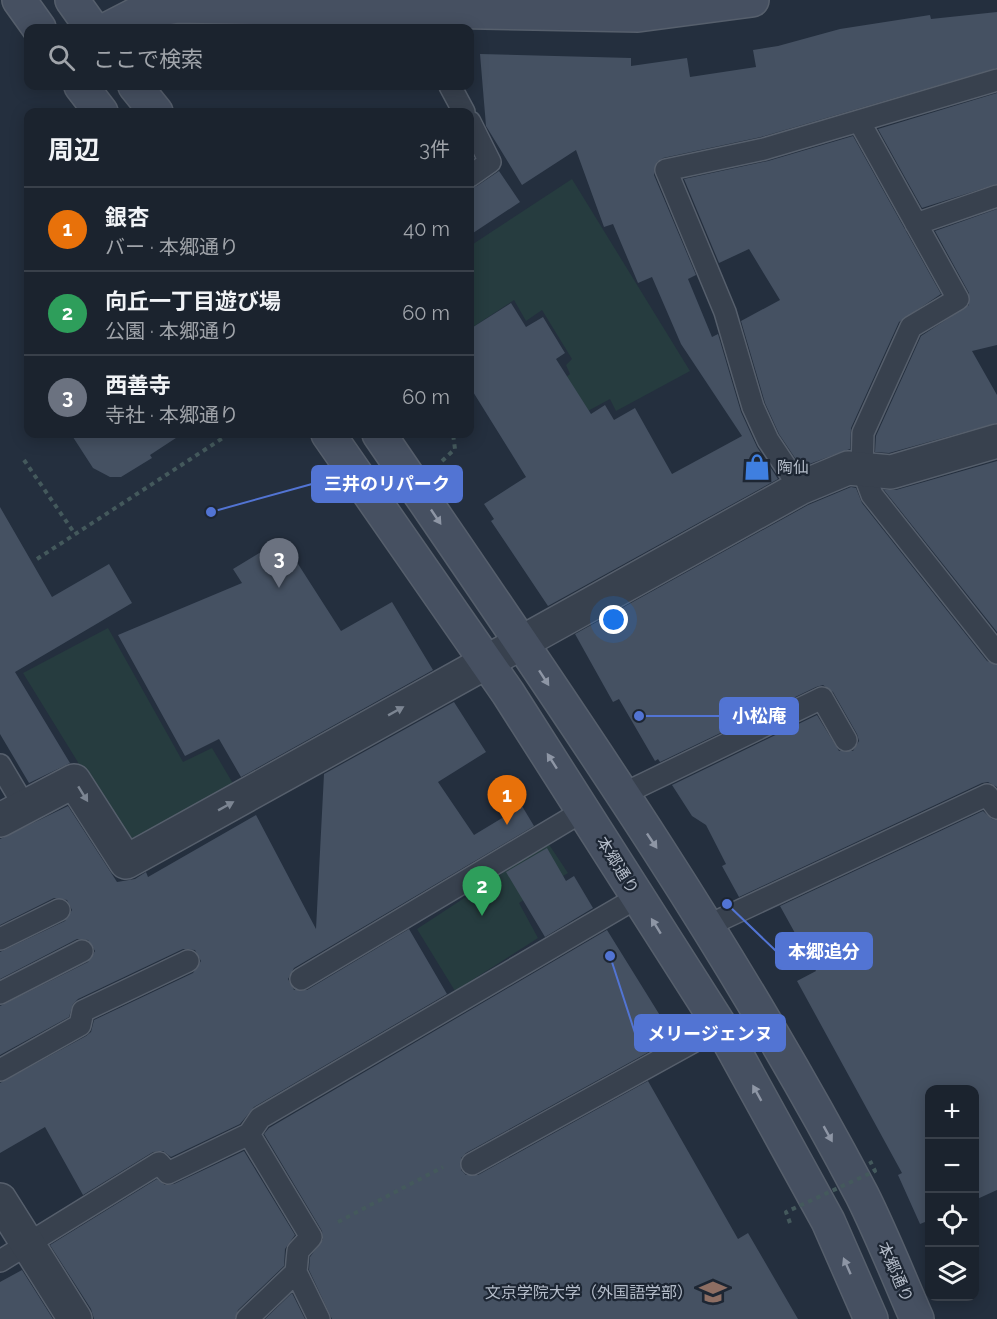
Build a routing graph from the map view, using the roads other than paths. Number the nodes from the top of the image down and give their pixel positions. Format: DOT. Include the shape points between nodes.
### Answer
graph roads {
  1 [pos="20,0"];
  2 [pos="72,0"];
  3 [pos="752,0"];
  4 [pos="139,6"];
  5 [pos="631,7"];
  6 [pos="416,20"];
  7 [pos="36,24"];
  8 [pos="89,24"];
  9 [pos="115,24"];
  10 [pos="997,80"];
  11 [pos="84,90"];
  12 [pos="138,90"];
  13 [pos="452,90"];
  14 [pos="98,108"];
  15 [pos="153,108"];
  16 [pos="463,108"];
  17 [pos="859,121"];
  18 [pos="474,130"];
  19 [pos="474,173"];
  20 [pos="997,196"];
  21 [pos="916,224"];
  22 [pos="331,438"];
  23 [pos="382,438"];
  24 [pos="997,441"];
  25 [pos="861,468"];
  26 [pos="800,488"];
  27 [pos="521,642"];
  28 [pos="997,653"];
  29 [pos="486,661"];
  30 [pos="846,740"];
  31 [pos="0,765"];
  32 [pos="621,795"];
  33 [pos="997,808"];
  34 [pos="584,811"];
  35 [pos="12,814"];
  36 [pos="638,897"];
  37 [pos="59,910"];
  38 [pos="707,926"];
  39 [pos="0,939"];
  40 [pos="82,951"];
  41 [pos="188,961"];
  42 [pos="301,979"];
  43 [pos="0,993"];
  44 [pos="720,1027"];
  45 [pos="0,1070"];
  46 [pos="249,1134"];
  47 [pos="472,1164"];
  48 [pos="0,1200"];
  49 [pos="27,1243"];
  50 [pos="0,1261"];
  51 [pos="296,1272"];
  52 [pos="75,1319"];
  53 [pos="247,1319"];
  54 [pos="319,1319"];
  55 [pos="871,1319"];
  56 [pos="917,1319"];
  1 -- 7 [label="main road"];
  2 -- 8 [label="main road"];
  3 -- 5 [label="main road"];
  4 -- 6 [label="main road"];
  4 -- 9 [label="main road"];
  5 -- 6 [label="main road"];
  10 -- 17 [label="lane"];
  11 -- 14 [label="main road"];
  12 -- 15 [label="main road"];
  13 -- 16 [label="lane"];
  17 -- 21 [label="lane"];
  17 -- 26 [label="lane" via="764,149 666,170 725,312 753,407 768,440"];
  18 -- 19 [label="lane" via="490,162"];
  20 -- 21 [label="lane"];
  21 -- 25 [label="lane" via="958,299 911,327 863,433"];
  22 -- 29 [label="main road, 本郷通り"];
  23 -- 27 [label="main road, 本郷通り, one-way"];
  24 -- 25 [label="street" via="891,472"];
  25 -- 26 [label="street" via="848,468"];
  25 -- 28 [label="lane" via="872,495"];
  26 -- 27 [label="street"];
  27 -- 29 [label="street"];
  27 -- 32 [label="main road, 本郷通り, one-way"];
  34 -- 29 [label="main road, 本郷通り, one-way"];
  35 -- 29 [label="street, one-way" via="74,781 126,862"];
  30 -- 32 [label="lane" via="822,698"];
  31 -- 35 [label="lane"];
  32 -- 38 [label="main road, 本郷通り, one-way"];
  33 -- 38 [label="lane" via="987,795"];
  34 -- 36 [label="main road, 本郷通り"];
  34 -- 42 [label="lane"];
  44 -- 36 [label="main road, 本郷通り, one-way"];
  36 -- 46 [label="lane" via="260,1118"];
  37 -- 39 [label="lane"];
  38 -- 56 [label="main road, 本郷通り, one-way" via="766,1021 863,1198"];
  40 -- 43 [label="lane"];
  41 -- 45 [label="lane" via="83,1011 80,1025"];
  44 -- 47 [label="lane"];
  55 -- 44 [label="main road, 本郷通り, one-way" via="828,1221"];
  46 -- 49 [label="lane" via="168,1173 159,1163"];
  46 -- 51 [label="lane" via="311,1237 298,1251"];
  48 -- 49 [label="street"];
  49 -- 50 [label="lane"];
  49 -- 52 [label="street"];
  51 -- 53 [label="lane"];
  51 -- 54 [label="lane"];
}
